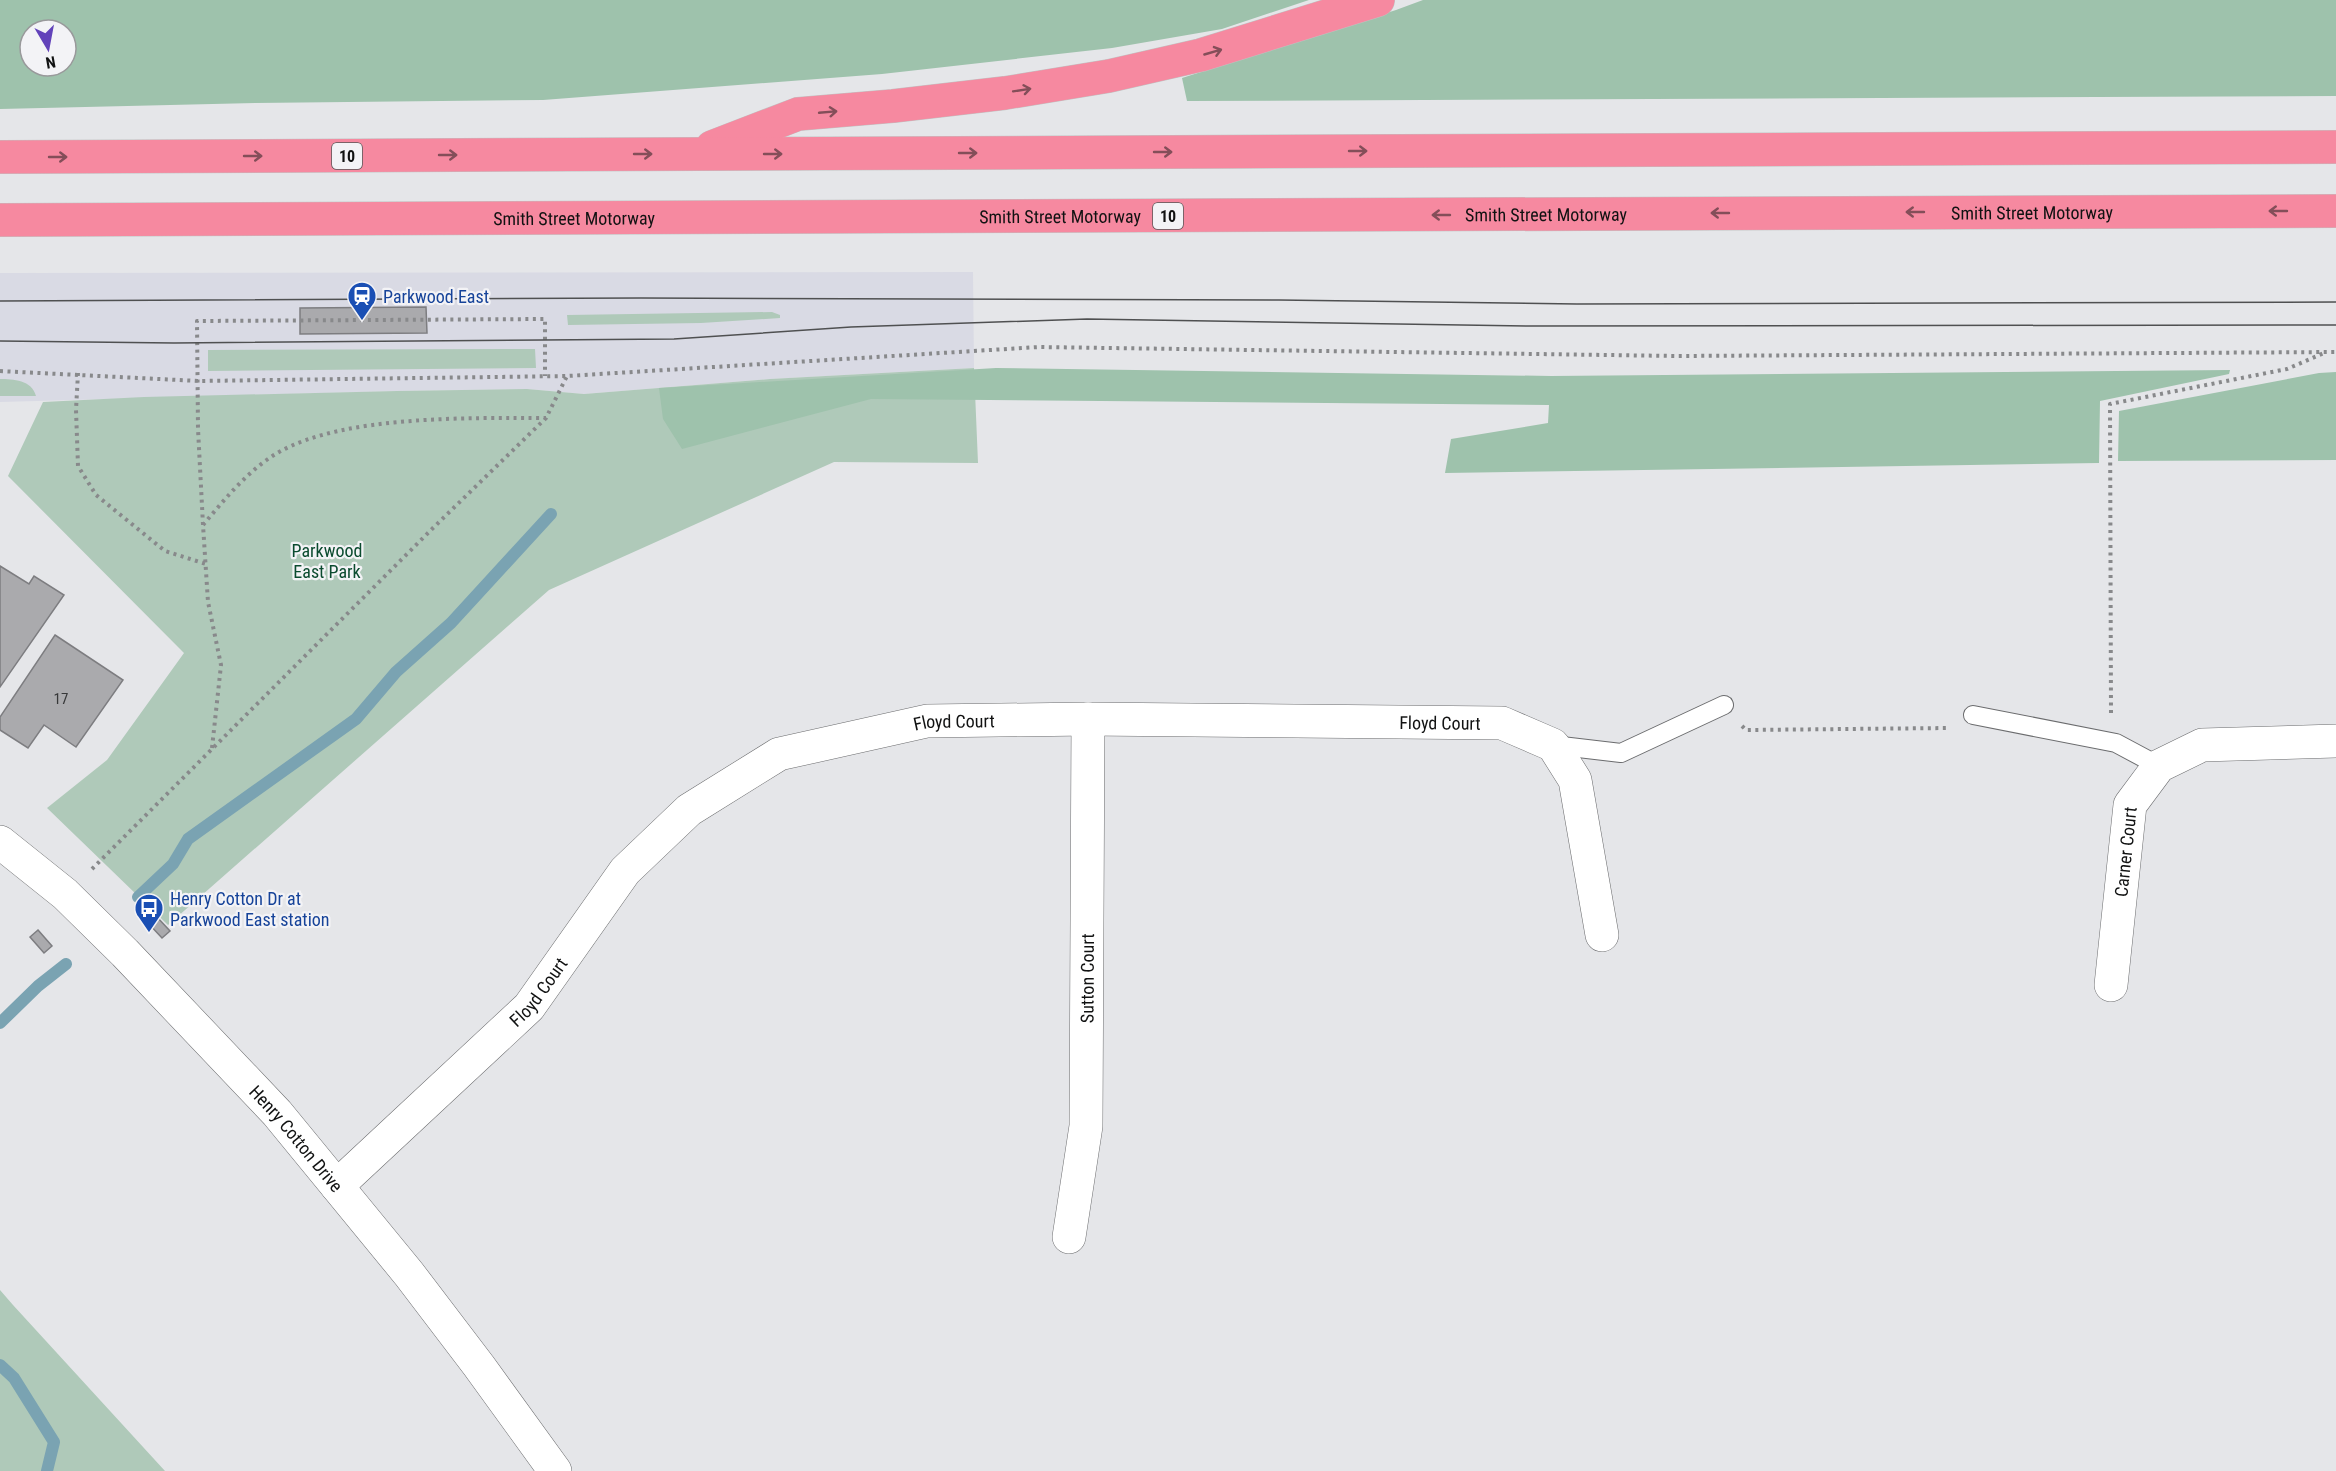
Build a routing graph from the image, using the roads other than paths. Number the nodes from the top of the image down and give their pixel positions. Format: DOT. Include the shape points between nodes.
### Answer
graph roads {
  1 [pos="1378,0"];
  2 [pos="2336,147"];
  3 [pos="693,154"];
  4 [pos="0,157"];
  5 [pos="2336,211"];
  6 [pos="0,220"];
  7 [pos="1724,705"];
  8 [pos="1973,715"];
  9 [pos="1088,719"];
  10 [pos="2336,741"];
  11 [pos="1553,745"];
  12 [pos="2159,766"];
  13 [pos="0,842"];
  14 [pos="1602,935"];
  15 [pos="2111,985"];
  16 [pos="337,1186"];
  17 [pos="1069,1237"];
  18 [pos="555,1471"];
  3 -- 1 [label="highway, one-way" via="798,114 1005,93 1109,76 1201,55"];
  3 -- 2 [label="highway, 10, one-way"];
  4 -- 3 [label="highway, 10, one-way"];
  5 -- 6 [label="highway, Smith Street Motorway / 10, one-way"];
  7 -- 11 [label="lane" via="1621,753"];
  8 -- 12 [label="lane" via="2116,743"];
  9 -- 11 [label="street, Floyd Court" via="1502,723"];
  9 -- 16 [label="street, Floyd Court" via="927,721 779,754 729,785 689,810 625,871 529,1007"];
  9 -- 17 [label="street, Sutton Court" via="1086,1126"];
  10 -- 12 [label="street, Carner Court" via="2202,745"];
  11 -- 14 [label="street" via="1575,780"];
  12 -- 15 [label="street, Carner Court" via="2130,805"];
  13 -- 16 [label="street, Henry Cotton Drive" via="42,873 125,952 277,1113"];
  16 -- 18 [label="street, Henry Cotton Drive" via="423,1293"];
}
